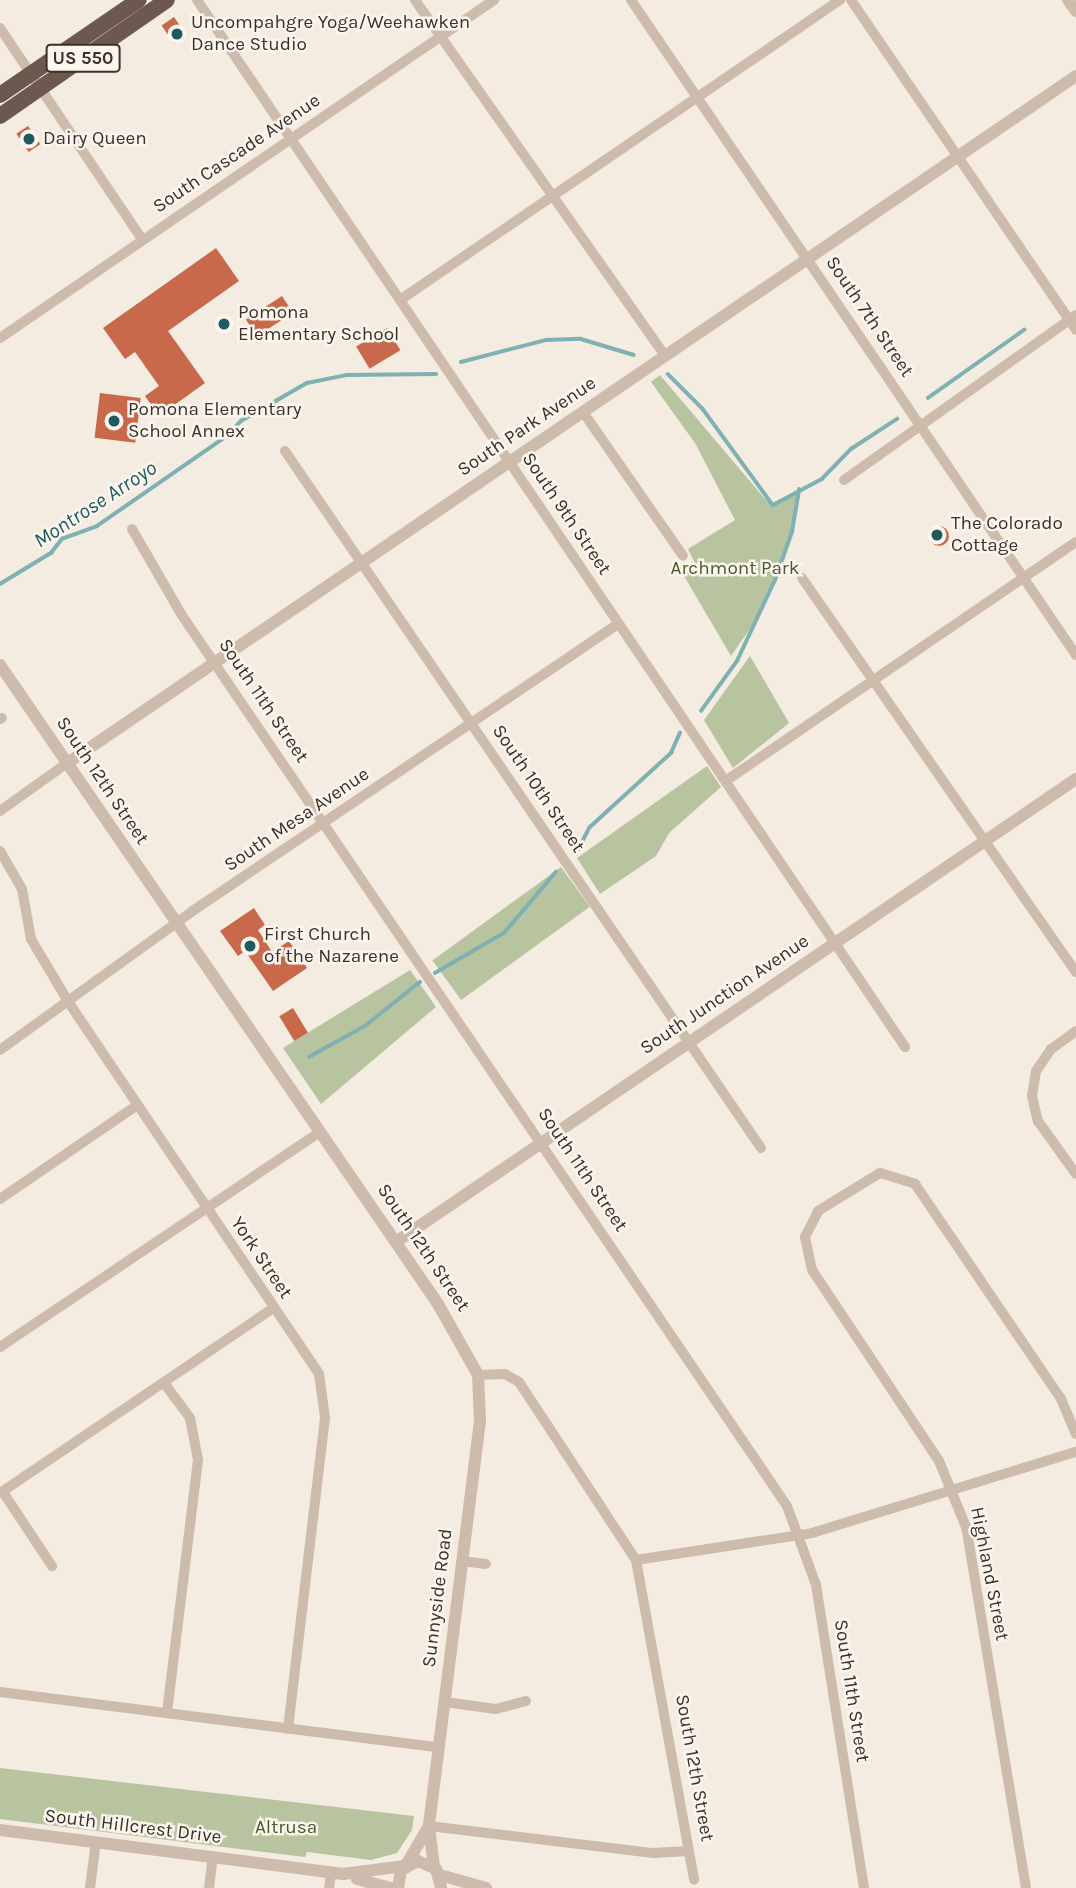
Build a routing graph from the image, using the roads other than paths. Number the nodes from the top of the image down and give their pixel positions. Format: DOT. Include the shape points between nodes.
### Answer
graph roads {
  1 [pos="139,0"];
  2 [pos="167,0"];
  3 [pos="197,0"];
  4 [pos="415,0"];
  5 [pos="494,0"];
  6 [pos="631,0"];
  7 [pos="840,0"];
  8 [pos="851,0"];
  9 [pos="1068,0"];
  10 [pos="1076,11"];
  11 [pos="0,28"];
  12 [pos="439,38"];
  13 [pos="31,74"];
  14 [pos="1076,76"];
  15 [pos="41,88"];
  16 [pos="0,95"];
  17 [pos="697,98"];
  18 [pos="0,116"];
  19 [pos="290,138"];
  20 [pos="958,156"];
  21 [pos="550,198"];
  22 [pos="142,239"];
  23 [pos="808,258"];
  24 [pos="400,300"];
  25 [pos="1072,317"];
  26 [pos="1076,330"];
  27 [pos="0,338"];
  28 [pos="665,356"];
  29 [pos="583,412"];
  30 [pos="921,426"];
  31 [pos="285,451"];
  32 [pos="510,462"];
  33 [pos="844,480"];
  34 [pos="132,529"];
  35 [pos="1076,542"];
  36 [pos="683,556"];
  37 [pos="362,563"];
  38 [pos="802,578"];
  39 [pos="1023,579"];
  40 [pos="618,624"];
  41 [pos="1076,655"];
  42 [pos="216,662"];
  43 [pos="0,665"];
  44 [pos="876,680"];
  45 [pos="473,725"];
  46 [pos="66,764"];
  47 [pos="1076,779"];
  48 [pos="727,780"];
  49 [pos="0,811"];
  50 [pos="323,823"];
  51 [pos="986,840"];
  52 [pos="0,851"];
  53 [pos="178,924"];
  54 [pos="839,941"];
  55 [pos="1076,972"];
  56 [pos="69,1003"];
  57 [pos="1076,1031"];
  58 [pos="689,1042"];
  59 [pos="905,1047"];
  60 [pos="0,1050"];
  61 [pos="136,1106"];
  62 [pos="320,1132"];
  63 [pos="542,1143"];
  64 [pos="761,1148"];
  65 [pos="1076,1174"];
  66 [pos="0,1199"];
  67 [pos="206,1208"];
  68 [pos="396,1242"];
  69 [pos="274,1308"];
  70 [pos="0,1347"];
  71 [pos="478,1376"];
  72 [pos="164,1383"];
  73 [pos="1076,1434"];
  74 [pos="1076,1452"];
  75 [pos="954,1489"];
  76 [pos="1,1492"];
  77 [pos="800,1535"];
  78 [pos="636,1560"];
  79 [pos="462,1561"];
  80 [pos="486,1564"];
  81 [pos="52,1566"];
  82 [pos="0,1692"];
  83 [pos="526,1701"];
  84 [pos="444,1703"];
  85 [pos="167,1712"];
  86 [pos="288,1729"];
  87 [pos="438,1747"];
  88 [pos="429,1826"];
  89 [pos="0,1830"];
  90 [pos="96,1842"];
  91 [pos="689,1852"];
  92 [pos="213,1856"];
  93 [pos="406,1865"];
  94 [pos="337,1874"];
  95 [pos="438,1877"];
  96 [pos="694,1880"];
  97 [pos="90,1888"];
  98 [pos="209,1888"];
  99 [pos="329,1888"];
  100 [pos="391,1888"];
  101 [pos="398,1888"];
  102 [pos="486,1888"];
  103 [pos="864,1888"];
  104 [pos="1026,1888"];
  1 -- 13 [label="highway, US 550"];
  2 -- 15 [label="highway, US 550"];
  3 -- 19 [label="street, South 9th Street"];
  4 -- 12 [label="street"];
  5 -- 12 [label="street, South Cascade Avenue"];
  6 -- 17 [label="street, South 7th Street"];
  7 -- 17 [label="street"];
  8 -- 20 [label="street"];
  9 -- 10 [label="street"];
  11 -- 13 [label="street"];
  12 -- 19 [label="street, South Cascade Avenue"];
  12 -- 21 [label="street"];
  13 -- 15 [label="street"];
  13 -- 16 [label="highway, US 550"];
  14 -- 20 [label="street, South Park Avenue"];
  15 -- 18 [label="highway, US 550"];
  15 -- 22 [label="street"];
  17 -- 21 [label="street"];
  17 -- 23 [label="street, South 7th Street"];
  19 -- 22 [label="street, South Cascade Avenue"];
  19 -- 24 [label="street, South 9th Street"];
  20 -- 23 [label="street, South Park Avenue"];
  20 -- 25 [label="street"];
  21 -- 24 [label="street"];
  21 -- 28 [label="street"];
  22 -- 27 [label="street, South Cascade Avenue"];
  23 -- 28 [label="street, South Park Avenue"];
  23 -- 30 [label="street, South 7th Street"];
  24 -- 32 [label="street, South 9th Street"];
  25 -- 26 [label="street"];
  25 -- 30 [label="street"];
  28 -- 29 [label="street, South Park Avenue"];
  29 -- 32 [label="street, South Park Avenue"];
  29 -- 36 [label="street"];
  30 -- 33 [label="street"];
  30 -- 39 [label="street, South 7th Street"];
  31 -- 37 [label="street, South 10th Street"];
  32 -- 37 [label="street, South Park Avenue"];
  32 -- 40 [label="street, South 9th Street"];
  34 -- 42 [label="street, South 11th Street"];
  35 -- 39 [label="street"];
  37 -- 42 [label="street, South Park Avenue"];
  37 -- 45 [label="street, South 10th Street"];
  38 -- 44 [label="street"];
  39 -- 41 [label="street, South 7th Street"];
  39 -- 44 [label="street"];
  40 -- 45 [label="street, South Mesa Avenue"];
  40 -- 48 [label="street, South 9th Street"];
  42 -- 46 [label="street, South Park Avenue"];
  42 -- 50 [label="street, South 11th Street"];
  43 -- 46 [label="street, South 12th Street"];
  44 -- 48 [label="street"];
  44 -- 51 [label="street"];
  45 -- 50 [label="street, South Mesa Avenue"];
  45 -- 58 [label="street, South 10th Street"];
  46 -- 49 [label="street, South Park Avenue"];
  46 -- 53 [label="street, South 12th Street"];
  47 -- 51 [label="street, South Junction Avenue"];
  48 -- 54 [label="street, South 9th Street"];
  50 -- 53 [label="street, South Mesa Avenue"];
  50 -- 63 [label="street, South 11th Street"];
  51 -- 54 [label="street, South Junction Avenue"];
  51 -- 55 [label="street"];
  52 -- 56 [label="street, York Street" via="22,889 32,939"];
  53 -- 56 [label="street, South Mesa Avenue"];
  53 -- 62 [label="street, South 12th Street"];
  54 -- 58 [label="street, South Junction Avenue"];
  54 -- 59 [label="street, South 9th Street"];
  56 -- 60 [label="street, South Mesa Avenue"];
  56 -- 61 [label="street, York Street"];
  57 -- 65 [label="street" via="1051,1049 1036,1071 1032,1096 1038,1121"];
  58 -- 63 [label="street, South Junction Avenue"];
  58 -- 64 [label="street, South 10th Street"];
  61 -- 66 [label="street"];
  61 -- 67 [label="street, York Street"];
  62 -- 67 [label="street"];
  62 -- 68 [label="street, South 12th Street"];
  63 -- 68 [label="street, South Junction Avenue"];
  63 -- 77 [label="street, South 11th Street" via="776,1488"];
  67 -- 69 [label="street, York Street"];
  67 -- 70 [label="street"];
  68 -- 71 [label="street, South 12th Street" via="464,1344"];
  69 -- 72 [label="street"];
  69 -- 86 [label="street, York Street" via="318,1374 325,1406"];
  71 -- 78 [label="street, South 12th Street" via="505,1374 519,1382"];
  71 -- 79 [label="street, Sunnyside Road" via="480,1421"];
  72 -- 76 [label="street"];
  72 -- 85 [label="street" via="190,1418 198,1460"];
  73 -- 75 [label="street, Highland Street" via="1061,1399 915,1184 880,1173 838,1195 809,1224 805,1254 811,1270"];
  74 -- 75 [label="street"];
  75 -- 77 [label="street"];
  75 -- 104 [label="street, Highland Street" via="965,1527"];
  76 -- 81 [label="street"];
  77 -- 78 [label="street"];
  77 -- 103 [label="street, South 11th Street" via="816,1585"];
  78 -- 91 [label="street, South 12th Street"];
  79 -- 80 [label="street"];
  79 -- 84 [label="street, Sunnyside Road"];
  82 -- 85 [label="street"];
  83 -- 84 [label="street" via="496,1709"];
  84 -- 87 [label="street, Sunnyside Road"];
  85 -- 86 [label="street"];
  86 -- 87 [label="street"];
  87 -- 88 [label="street, Sunnyside Road"];
  88 -- 91 [label="street" via="653,1853"];
  88 -- 93 [label="street, Sunnyside Road"];
  88 -- 95 [label="street, Sunnyside Road"];
  89 -- 90 [label="street, South Hillcrest Drive"];
  90 -- 92 [label="street, South Hillcrest Drive"];
  90 -- 97 [label="street"];
  91 -- 96 [label="street, South 12th Street"];
  92 -- 94 [label="street, South Hillcrest Drive"];
  92 -- 98 [label="street"];
  93 -- 94 [label="street"];
  93 -- 95 [label="street" via="420,1861"];
  93 -- 101 [label="street, Sunnyside Road"];
  94 -- 99 [label="street"];
  94 -- 100 [label="street"];
  95 -- 102 [label="street"];
}
